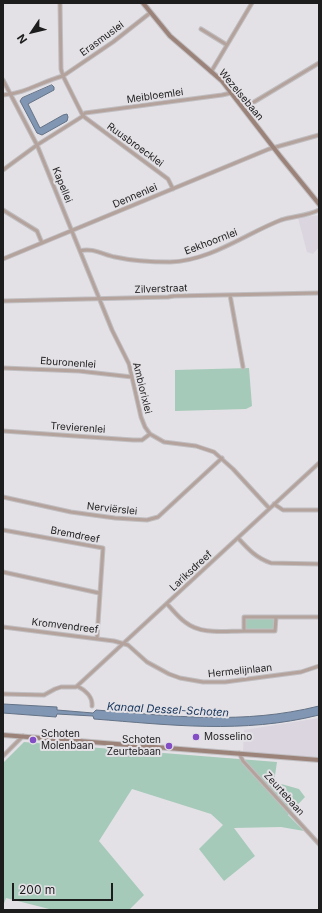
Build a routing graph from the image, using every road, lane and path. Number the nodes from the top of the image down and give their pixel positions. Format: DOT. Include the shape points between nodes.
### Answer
graph roads {
  1 [pos="60,3"];
  2 [pos="143,3"];
  3 [pos="252,3"];
  4 [pos="150,13"];
  5 [pos="201,29"];
  6 [pos="227,45"];
  7 [pos="319,63"];
  8 [pos="211,72"];
  9 [pos="63,76"];
  10 [pos="3,80"];
  11 [pos="232,92"];
  12 [pos="10,94"];
  13 [pos="3,95"];
  14 [pos="244,108"];
  15 [pos="83,116"];
  16 [pos="319,135"];
  17 [pos="37,145"];
  18 [pos="274,148"];
  19 [pos="3,170"];
  20 [pos="173,189"];
  21 [pos="319,204"];
  22 [pos="3,210"];
  23 [pos="319,210"];
  24 [pos="72,231"];
  25 [pos="42,243"];
  26 [pos="80,251"];
  27 [pos="3,259"];
  28 [pos="319,293"];
  29 [pos="230,295"];
  30 [pos="99,299"];
  31 [pos="3,302"];
  32 [pos="243,367"];
  33 [pos="3,368"];
  34 [pos="132,377"];
  35 [pos="3,431"];
  36 [pos="150,434"];
  37 [pos="222,458"];
  38 [pos="319,463"];
  39 [pos="3,497"];
  40 [pos="274,504"];
  41 [pos="269,508"];
  42 [pos="319,510"];
  43 [pos="3,530"];
  44 [pos="238,538"];
  45 [pos="319,564"];
  46 [pos="3,572"];
  47 [pos="99,593"];
  48 [pos="167,604"];
  49 [pos="276,617"];
  50 [pos="319,617"];
  51 [pos="3,627"];
  52 [pos="244,631"];
  53 [pos="97,638"];
  54 [pos="124,644"];
  55 [pos="319,666"];
  56 [pos="77,686"];
  57 [pos="3,694"];
  58 [pos="92,706"];
  59 [pos="3,735"];
  60 [pos="23,736"];
  61 [pos="239,753"];
  62 [pos="3,756"];
  63 [pos="319,760"];
  64 [pos="319,844"];
  1 -- 9 [label="street"];
  2 -- 4 [label="main road, Wezelsebaan"];
  3 -- 6 [label="street"];
  4 -- 8 [label="main road, Wezelsebaan" via="170,36"];
  4 -- 9 [label="street, Erasmuslei"];
  5 -- 6 [label="street"];
  6 -- 8 [label="street"];
  7 -- 14 [label="street"];
  8 -- 11 [label="main road, Wezelsebaan"];
  9 -- 12 [label="street, Erasmuslei"];
  9 -- 15 [label="street"];
  10 -- 12 [label="street, Kapellei"];
  11 -- 14 [label="main road, Wezelsebaan"];
  11 -- 15 [label="street, Meibloemlei" via="84,113"];
  12 -- 13 [label="street, Erasmuslei"];
  12 -- 17 [label="street, Kapellei"];
  14 -- 18 [label="main road, Wezelsebaan"];
  15 -- 17 [label="street, Meibloemlei"];
  15 -- 20 [label="street, Ruusbroecklei" via="168,179"];
  16 -- 18 [label="street, Dennenlei"];
  17 -- 19 [label="street, Meibloemlei"];
  17 -- 24 [label="street, Kapellei"];
  18 -- 20 [label="street, Dennenlei"];
  18 -- 21 [label="main road, Wezelsebaan"];
  20 -- 24 [label="street, Dennenlei"];
  22 -- 25 [label="street" via="37,231"];
  23 -- 26 [label="street, Eekhoornlei" via="282,220 208,253 182,261 142,260 116,257 87,249"];
  24 -- 25 [label="street, Dennenlei"];
  24 -- 26 [label="street, Kapellei"];
  25 -- 27 [label="street, Dennenlei"];
  26 -- 30 [label="street, Kapellei"];
  28 -- 29 [label="street, Zilverstraat"];
  29 -- 30 [label="street, Zilverstraat"];
  29 -- 32 [label="street"];
  30 -- 31 [label="street, Zilverstraat"];
  30 -- 34 [label="street, Ambiorixlei" via="129,364"];
  33 -- 34 [label="street, Eburonenlei" via="79,371"];
  34 -- 36 [label="street, Ambiorixlei" via="141,417"];
  35 -- 36 [label="street, Trevierenlei" via="133,440 142,440"];
  36 -- 37 [label="street" via="164,442 207,448"];
  37 -- 39 [label="street, Nerviërslei" via="158,517 147,520 71,512"];
  37 -- 41 [label="street"];
  38 -- 40 [label="street, Lariksdreef"];
  40 -- 41 [label="street, Lariksdreef"];
  40 -- 42 [label="street" via="283,510"];
  41 -- 44 [label="street, Lariksdreef"];
  43 -- 47 [label="street, Bremdreef" via="103,548"];
  44 -- 45 [label="street" via="253,554 271,563"];
  44 -- 48 [label="street, Lariksdreef"];
  46 -- 47 [label="street"];
  47 -- 53 [label="street, Bremdreef"];
  48 -- 52 [label="street" via="185,622 196,628 210,631"];
  48 -- 54 [label="street, Lariksdreef"];
  49 -- 50 [label="street"];
  49 -- 52 [label="street" via="275,631"];
  49 -- 52 [label="street" via="244,617"];
  51 -- 53 [label="street, Kromvendreef"];
  53 -- 54 [label="street, Kromvendreef"];
  54 -- 55 [label="street, Hermelijnlaan" via="160,669 180,678 203,682 225,682 301,672"];
  54 -- 56 [label="street, Lariksdreef"];
  56 -- 57 [label="street" via="55,689 44,695"];
  56 -- 58 [label="street" via="89,696"];
  59 -- 60 [label="main road"];
  60 -- 61 [label="main road"];
  60 -- 62 [label="street"];
  61 -- 63 [label="main road"];
  61 -- 64 [label="street, Zeurtebaan" via="243,761"];
}
